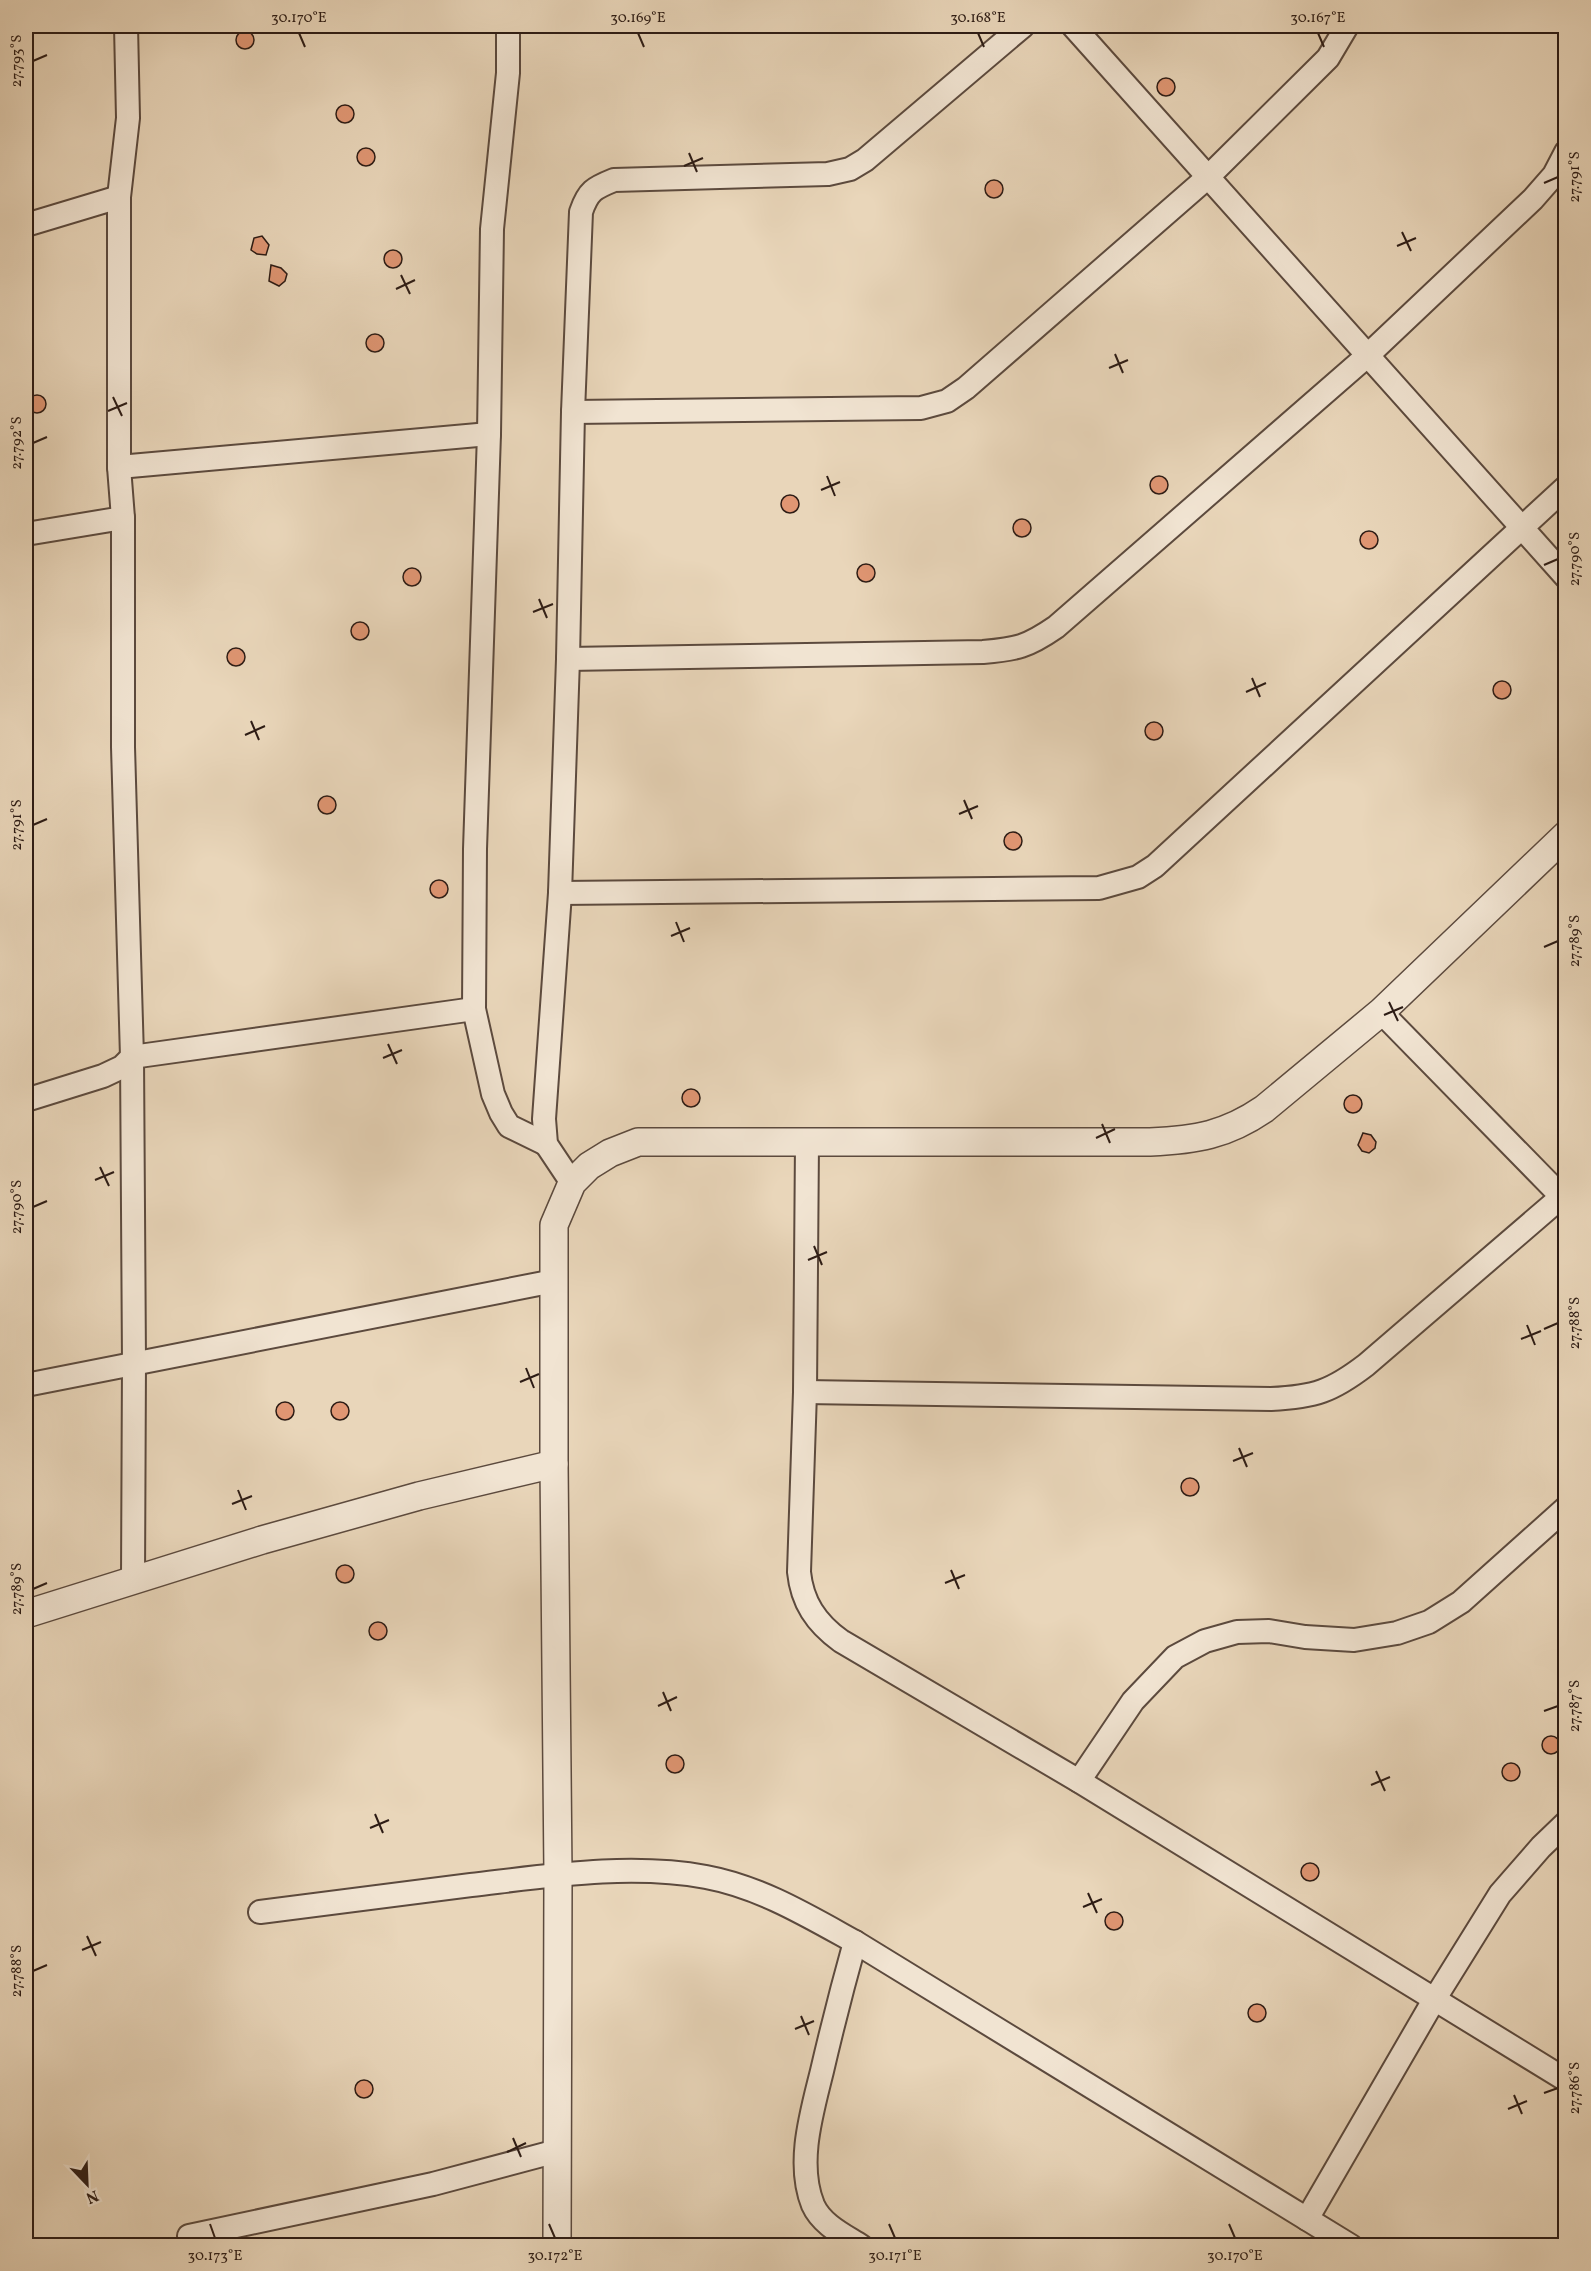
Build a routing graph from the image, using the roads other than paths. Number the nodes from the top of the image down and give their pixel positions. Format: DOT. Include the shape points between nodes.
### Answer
graph roads {
  1 [pos="126,26"];
  2 [pos="508,26"];
  3 [pos="1023,26"];
  4 [pos="1073,26"];
  5 [pos="1347,26"];
  6 [pos="1566,152"];
  7 [pos="1208,177"];
  8 [pos="119,197"];
  9 [pos="26,225"];
  10 [pos="1367,356"];
  11 [pos="573,412"];
  12 [pos="489,434"];
  13 [pos="119,467"];
  14 [pos="1566,487"];
  15 [pos="123,518"];
  16 [pos="1522,527"];
  17 [pos="26,534"];
  18 [pos="1566,577"];
  19 [pos="568,659"];
  20 [pos="1566,835"];
  21 [pos="560,893"];
  22 [pos="474,1009"];
  23 [pos="1381,1012"];
  24 [pos="132,1057"];
  25 [pos="26,1100"];
  26 [pos="807,1142"];
  27 [pos="546,1144"];
  28 [pos="572,1183"];
  29 [pos="1564,1197"];
  30 [pos="554,1281"];
  31 [pos="134,1362"];
  32 [pos="26,1385"];
  33 [pos="805,1392"];
  34 [pos="554,1464"];
  35 [pos="1566,1508"];
  36 [pos="133,1580"];
  37 [pos="26,1614"];
  38 [pos="1079,1782"];
  39 [pos="1566,1823"];
  40 [pos="558,1874"];
  41 [pos="260,1912"];
  42 [pos="855,1942"];
  43 [pos="1434,2000"];
  44 [pos="1566,2080"];
  45 [pos="557,2151"];
  46 [pos="1307,2218"];
  47 [pos="189,2236"];
  48 [pos="557,2246"];
  49 [pos="861,2246"];
  50 [pos="1351,2246"];
  1 -- 8 [label="street" via="128,118"];
  2 -- 12 [label="street" via="508,73 492,229"];
  3 -- 11 [label="street" via="850,169 828,174 614,180 586,195 581,212"];
  4 -- 7 [label="street"];
  5 -- 7 [label="street" via="1328,58"];
  6 -- 10 [label="street" via="1554,175 1533,199"];
  7 -- 10 [label="street"];
  7 -- 11 [label="street" via="947,401 921,408"];
  8 -- 9 [label="street"];
  8 -- 13 [label="street"];
  10 -- 16 [label="street"];
  10 -- 19 [label="street" via="1033,643 983,652"];
  11 -- 19 [label="street"];
  12 -- 13 [label="street"];
  12 -- 22 [label="street" via="478,719"];
  13 -- 15 [label="street"];
  14 -- 16 [label="street"];
  15 -- 17 [label="street"];
  15 -- 24 [label="street" via="123,747"];
  16 -- 18 [label="street"];
  16 -- 21 [label="street" via="1155,866 1138,877 1099,888"];
  19 -- 21 [label="street"];
  20 -- 23 [label="street"];
  21 -- 27 [label="street" via="544,1119"];
  22 -- 24 [label="street"];
  22 -- 27 [label="street" via="501,1113 509,1126"];
  23 -- 26 [label="street" via="1264,1109 1211,1136 1150,1142"];
  23 -- 29 [label="street"];
  24 -- 25 [label="street" via="103,1076"];
  24 -- 31 [label="street"];
  26 -- 28 [label="street" via="638,1142 609,1153"];
  26 -- 33 [label="street"];
  27 -- 28 [label="street"];
  28 -- 30 [label="street" via="554,1225"];
  29 -- 33 [label="street" via="1366,1365 1322,1393 1271,1399"];
  30 -- 31 [label="street"];
  30 -- 34 [label="street"];
  31 -- 32 [label="street"];
  31 -- 36 [label="street"];
  33 -- 38 [label="street" via="799,1572 801,1589 815,1618 841,1641"];
  34 -- 36 [label="street" via="419,1496"];
  34 -- 40 [label="street"];
  35 -- 38 [label="street" via="1461,1602 1429,1622 1397,1633 1354,1640 1269,1631 1237,1632 1205,1641 1175,1657 1133,1701"];
  36 -- 37 [label="street"];
  38 -- 43 [label="street"];
  39 -- 43 [label="street" via="1500,1894"];
  40 -- 41 [label="street"];
  40 -- 42 [label="street" via="661,1871 708,1878 796,1909"];
  40 -- 45 [label="street"];
  42 -- 46 [label="street"];
  42 -- 49 [label="street" via="831,2028 806,2158 807,2187 814,2207 829,2226"];
  43 -- 44 [label="street"];
  43 -- 46 [label="street"];
  45 -- 47 [label="street" via="433,2184"];
  45 -- 48 [label="street"];
  46 -- 50 [label="street"];
}
